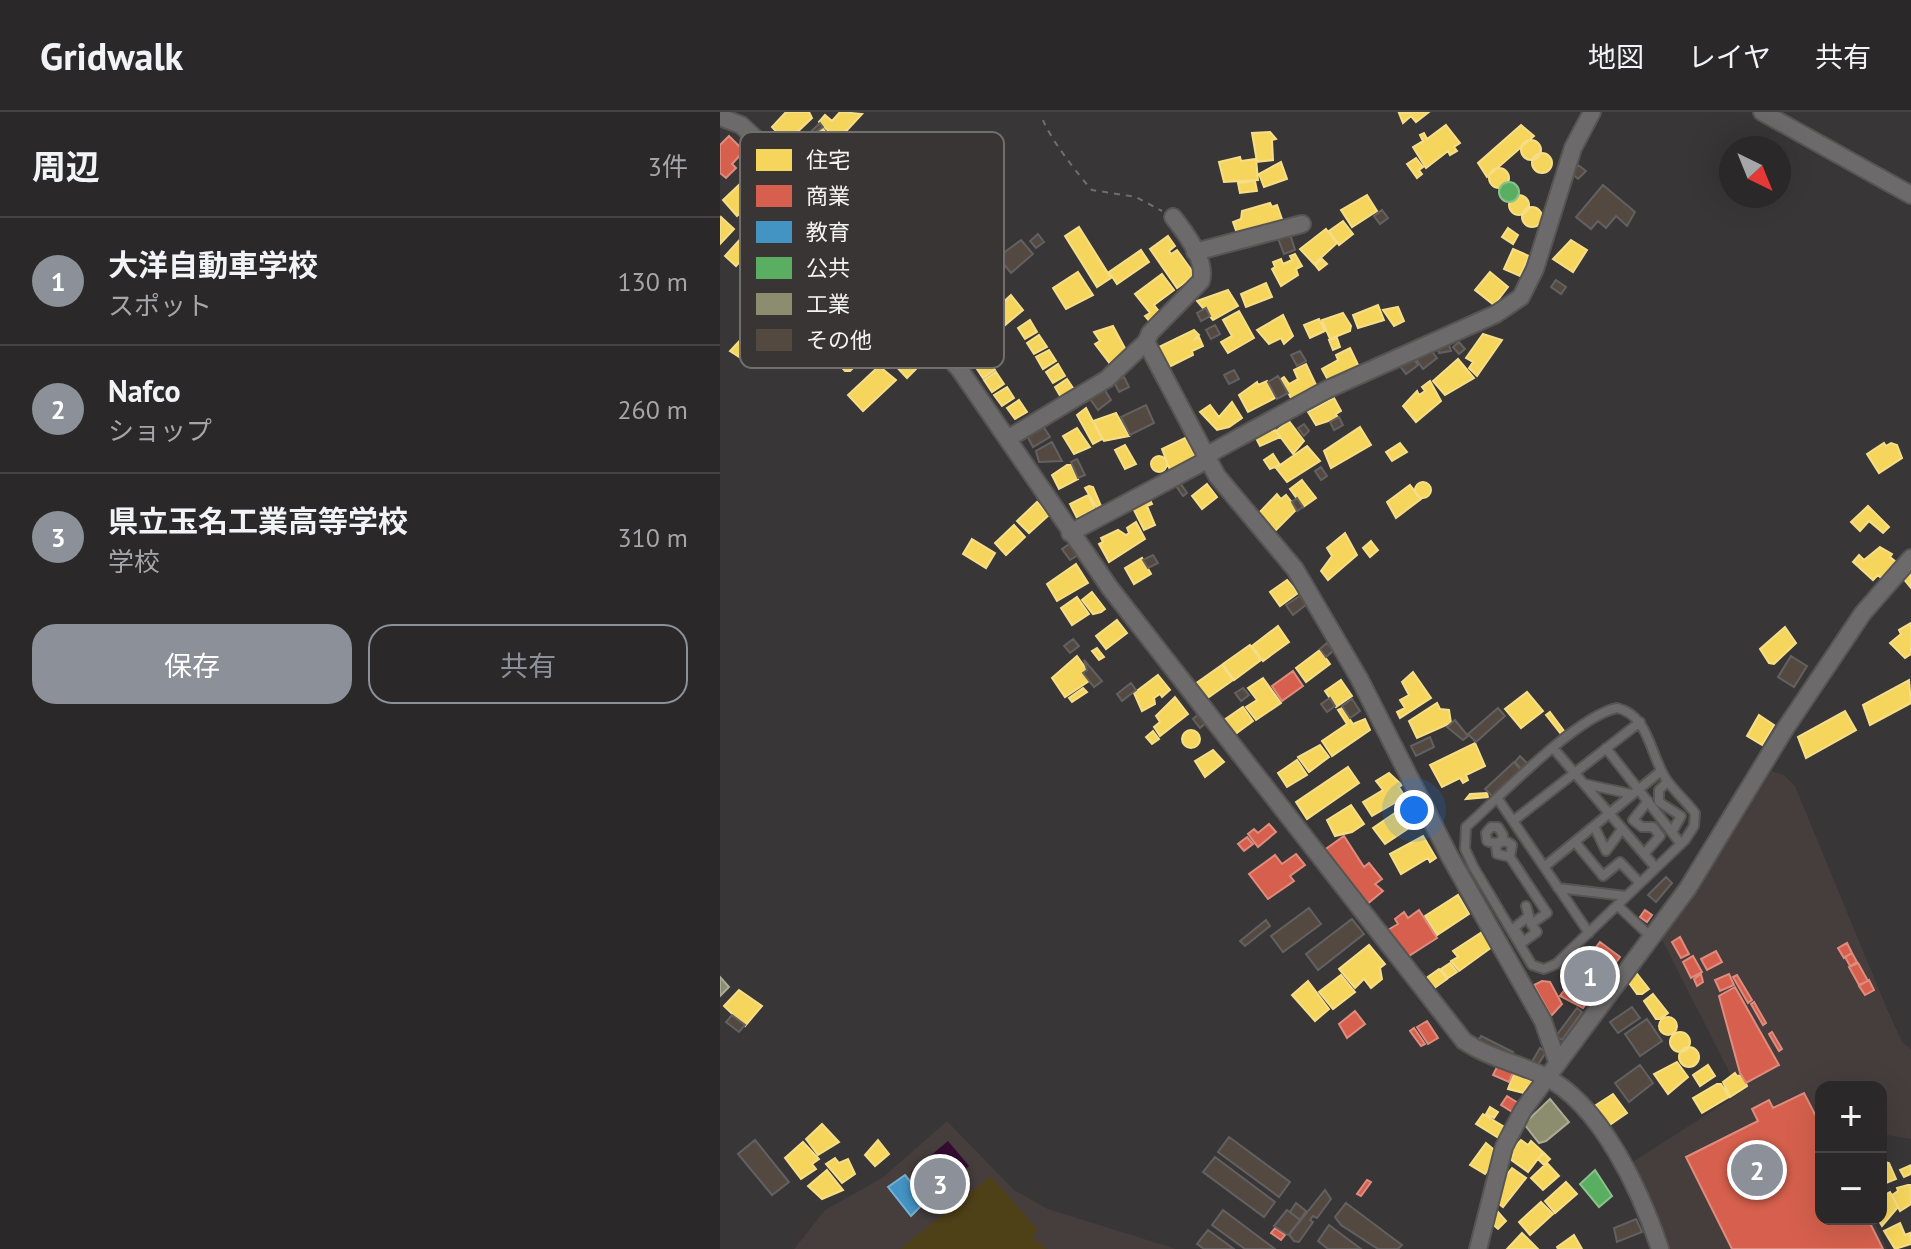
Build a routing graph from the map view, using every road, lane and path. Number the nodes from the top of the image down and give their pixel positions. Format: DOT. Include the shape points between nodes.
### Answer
graph roads {
  1 [pos="1592,112"];
  2 [pos="1762,112"];
  3 [pos="720,117"];
  4 [pos="746,119"];
  5 [pos="1043,120"];
  6 [pos="1911,195"];
  7 [pos="1173,217"];
  8 [pos="1302,224"];
  9 [pos="1195,252"];
  10 [pos="1146,342"];
  11 [pos="957,368"];
  12 [pos="1009,438"];
  13 [pos="1208,457"];
  14 [pos="1070,533"];
  15 [pos="1911,558"];
  16 [pos="1640,722"];
  17 [pos="1606,748"];
  18 [pos="1554,749"];
  19 [pos="1661,771"];
  20 [pos="1574,773"];
  21 [pos="1667,782"];
  22 [pos="1583,783"];
  23 [pos="1635,791"];
  24 [pos="1498,799"];
  25 [pos="1648,801"];
  26 [pos="1609,813"];
  27 [pos="1513,821"];
  28 [pos="1594,826"];
  29 [pos="1622,829"];
  30 [pos="1672,832"];
  31 [pos="1500,842"];
  32 [pos="1575,842"];
  33 [pos="1681,844"];
  34 [pos="1644,854"];
  35 [pos="1544,867"];
  36 [pos="1656,868"];
  37 [pos="1640,883"];
  38 [pos="1558,888"];
  39 [pos="1626,896"];
  40 [pos="1617,905"];
  41 [pos="1526,906"];
  42 [pos="1589,933"];
  43 [pos="1515,935"];
  44 [pos="1651,937"];
  45 [pos="1557,1061"];
  46 [pos="1546,1077"];
  47 [pos="1478,1249"];
  48 [pos="1660,1249"];
  1 -- 13 [label="street" via="1573,148 1521,297 1496,314 1326,390"];
  2 -- 6 [label="street"];
  3 -- 4 [label="street"];
  5 -- 7 [label="path" via="1054,143 1092,190 1136,197"];
  7 -- 9 [label="street"];
  8 -- 9 [label="street"];
  9 -- 10 [label="street" via="1201,281"];
  10 -- 12 [label="street" via="1107,379"];
  10 -- 13 [label="street"];
  11 -- 12 [label="street"];
  12 -- 14 [label="street"];
  13 -- 14 [label="street"];
  13 -- 45 [label="street" via="1232,496 1295,569 1359,678 1450,857 1543,1021"];
  14 -- 46 [label="street" via="1464,1041 1483,1054"];
  15 -- 44 [label="street" via="1863,613 1785,729 1730,824"];
  16 -- 17 [label="lane"];
  16 -- 18 [label="lane" via="1626,710 1608,710"];
  16 -- 19 [label="lane"];
  17 -- 20 [label="lane"];
  17 -- 23 [label="lane"];
  18 -- 20 [label="lane"];
  18 -- 24 [label="lane"];
  19 -- 21 [label="lane"];
  19 -- 23 [label="lane"];
  20 -- 22 [label="lane"];
  20 -- 27 [label="lane"];
  21 -- 30 [label="lane" via="1659,790 1659,802 1681,816"];
  21 -- 33 [label="lane" via="1695,813 1694,826"];
  22 -- 23 [label="lane"];
  22 -- 26 [label="lane"];
  23 -- 25 [label="lane"];
  23 -- 26 [label="lane"];
  24 -- 27 [label="lane"];
  24 -- 43 [label="lane" via="1466,827 1465,849"];
  25 -- 30 [label="lane"];
  25 -- 34 [label="lane" via="1633,820 1653,827 1660,836"];
  26 -- 28 [label="lane"];
  26 -- 29 [label="lane"];
  27 -- 35 [label="lane"];
  28 -- 29 [label="lane" via="1606,851"];
  28 -- 32 [label="lane"];
  29 -- 34 [label="lane"];
  30 -- 33 [label="lane"];
  31 -- 43 [label="lane" via="1512,845 1510,857 1547,913 1531,924 1537,932 1523,942"];
  32 -- 35 [label="lane"];
  32 -- 37 [label="lane" via="1603,876 1620,862"];
  33 -- 36 [label="lane"];
  34 -- 36 [label="lane"];
  35 -- 38 [label="lane"];
  36 -- 37 [label="lane"];
  37 -- 39 [label="lane"];
  38 -- 39 [label="lane"];
  38 -- 42 [label="lane"];
  39 -- 40 [label="lane"];
  40 -- 42 [label="lane"];
  40 -- 44 [label="lane"];
  41 -- 43 [label="lane" via="1529,916 1514,928"];
  42 -- 43 [label="lane" via="1544,969 1532,965"];
  44 -- 45 [label="street"];
  45 -- 46 [label="street"];
  46 -- 47 [label="street" via="1504,1147"];
  46 -- 48 [label="street" via="1580,1104 1617,1154"];
}
